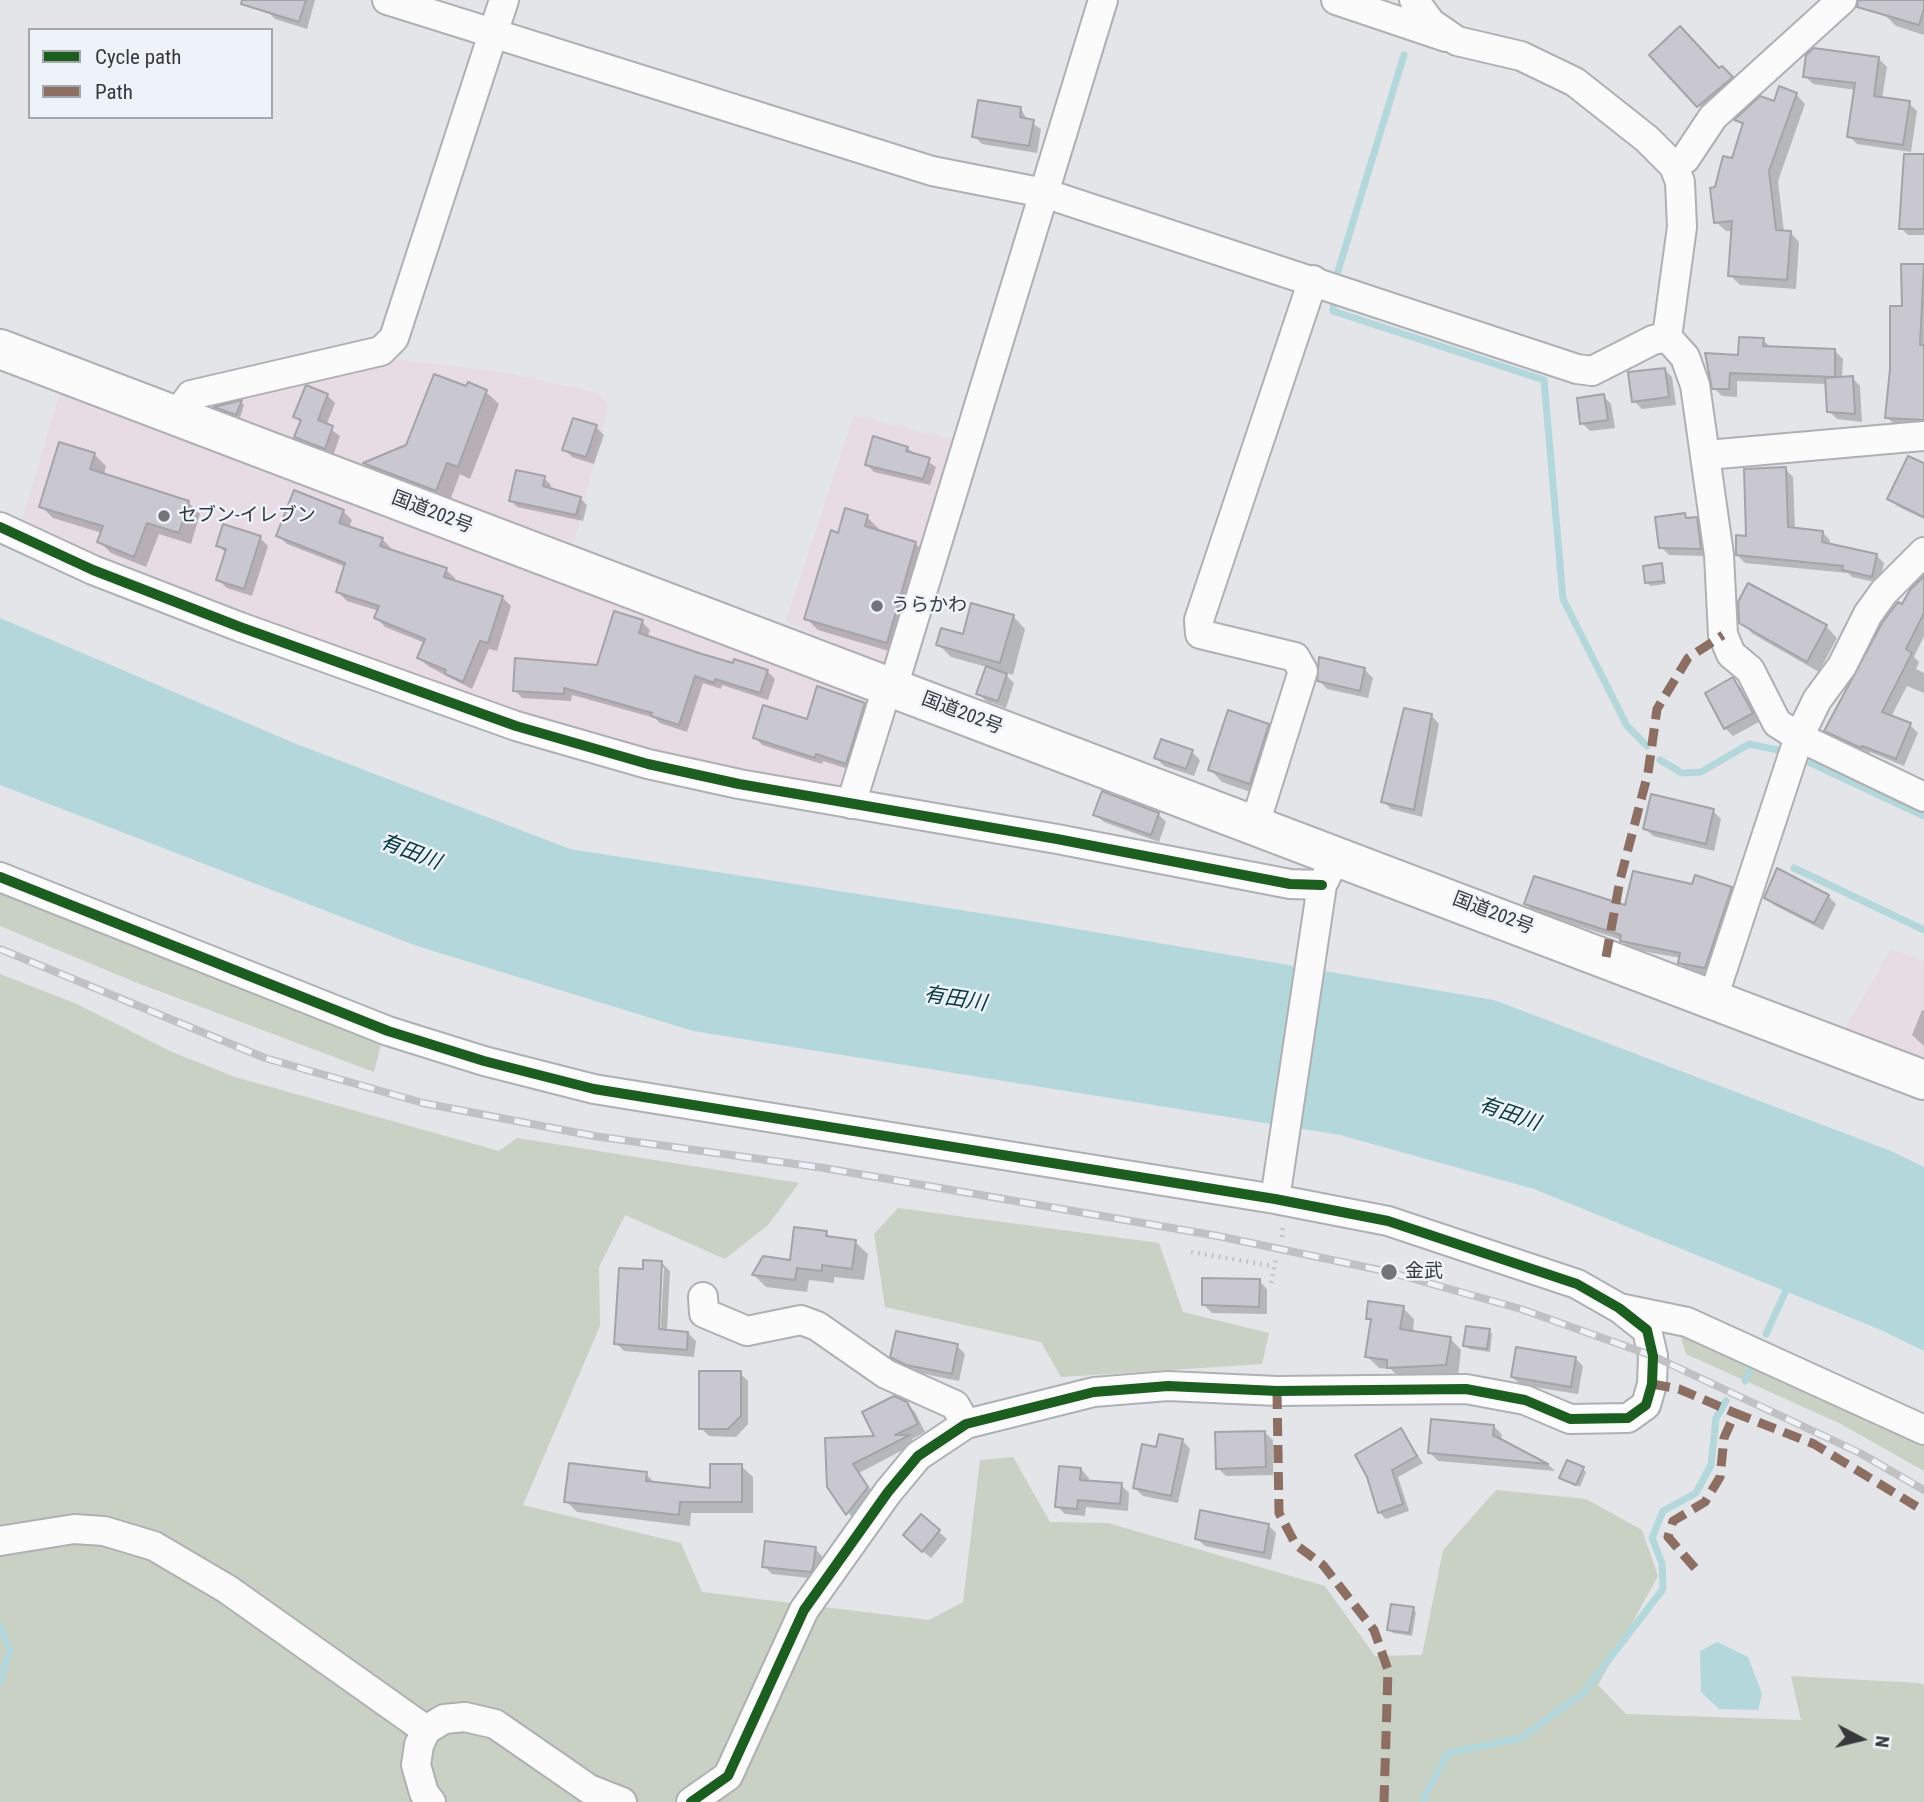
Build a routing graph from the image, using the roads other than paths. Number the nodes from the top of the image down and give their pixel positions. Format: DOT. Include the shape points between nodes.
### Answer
graph roads {
  1 [pos="387,0"];
  2 [pos="504,0"];
  3 [pos="1103,0"];
  4 [pos="1336,0"];
  5 [pos="1414,0"];
  6 [pos="1842,0"];
  7 [pos="494,33"];
  8 [pos="1457,41"];
  9 [pos="1674,166"];
  10 [pos="1044,193"];
  11 [pos="1327,285"];
  12 [pos="1667,337"];
  13 [pos="0,349"];
  14 [pos="176,416"];
  15 [pos="1924,436"];
  16 [pos="1707,456"];
  17 [pos="0,527"];
  18 [pos="1924,552"];
  19 [pos="892,687"];
  20 [pos="1795,749"];
  21 [pos="1924,797"];
  22 [pos="851,804"];
  23 [pos="1255,824"];
  24 [pos="1330,870"];
  25 [pos="0,877"];
  26 [pos="1713,998"];
  27 [pos="1924,1080"];
  28 [pos="1275,1199"];
  29 [pos="703,1297"];
  30 [pos="1619,1308"];
  31 [pos="966,1424"];
  32 [pos="1924,1430"];
  33 [pos="0,1541"];
  34 [pos="426,1730"];
  35 [pos="431,1802"];
  36 [pos="622,1802"];
  37 [pos="691,1802"];
  1 -- 7 [label="street"];
  2 -- 7 [label="street"];
  3 -- 10 [label="street"];
  4 -- 8 [label="street"];
  5 -- 8 [label="street" via="1432,23"];
  6 -- 9 [label="street" via="1713,117 1685,159"];
  7 -- 10 [label="street" via="932,171"];
  7 -- 14 [label="street" via="394,338 382,351 191,395"];
  8 -- 9 [label="street" via="1521,56 1575,82"];
  9 -- 12 [label="street" via="1680,182 1682,227"];
  10 -- 11 [label="street"];
  10 -- 19 [label="street"];
  11 -- 12 [label="street" via="1577,369 1592,370"];
  11 -- 23 [label="street" via="1199,620 1200,634 1295,657 1304,671"];
  12 -- 16 [label="street" via="1685,357 1695,385"];
  13 -- 14 [label="highway, 国道202号"];
  14 -- 19 [label="highway, 国道202号"];
  15 -- 16 [label="street"];
  16 -- 20 [label="street" via="1723,635 1731,654 1750,670"];
  17 -- 22 [label="street" via="105,575 516,726 648,764"];
  18 -- 20 [label="street" via="1868,614 1842,666 1817,700"];
  19 -- 22 [label="street" via="882,704"];
  19 -- 23 [label="highway, 国道202号"];
  20 -- 21 [label="street"];
  20 -- 26 [label="street"];
  22 -- 24 [label="street" via="1290,884"];
  23 -- 24 [label="highway, 国道202号"];
  24 -- 26 [label="highway, 国道202号"];
  24 -- 28 [label="street"];
  25 -- 28 [label="street" via="388,1031 594,1089"];
  26 -- 27 [label="highway, 国道202号"];
  28 -- 30 [label="street" via="1388,1221 1577,1284"];
  29 -- 31 [label="street" via="704,1313 747,1331 801,1320 817,1326 886,1374 955,1405"];
  30 -- 31 [label="street" via="1647,1330 1653,1356 1646,1405 1628,1418 1570,1419 1525,1401 1466,1389 1277,1391 1168,1386 1094,1392"];
  30 -- 32 [label="street" via="1687,1322"];
  31 -- 37 [label="street" via="918,1457 888,1492 804,1610 728,1776"];
  33 -- 34 [label="street" via="74,1529 104,1531 154,1546 227,1589"];
  34 -- 35 [label="street" via="416,1765"];
  34 -- 36 [label="street" via="444,1719 465,1717 495,1724 589,1789"];
}
